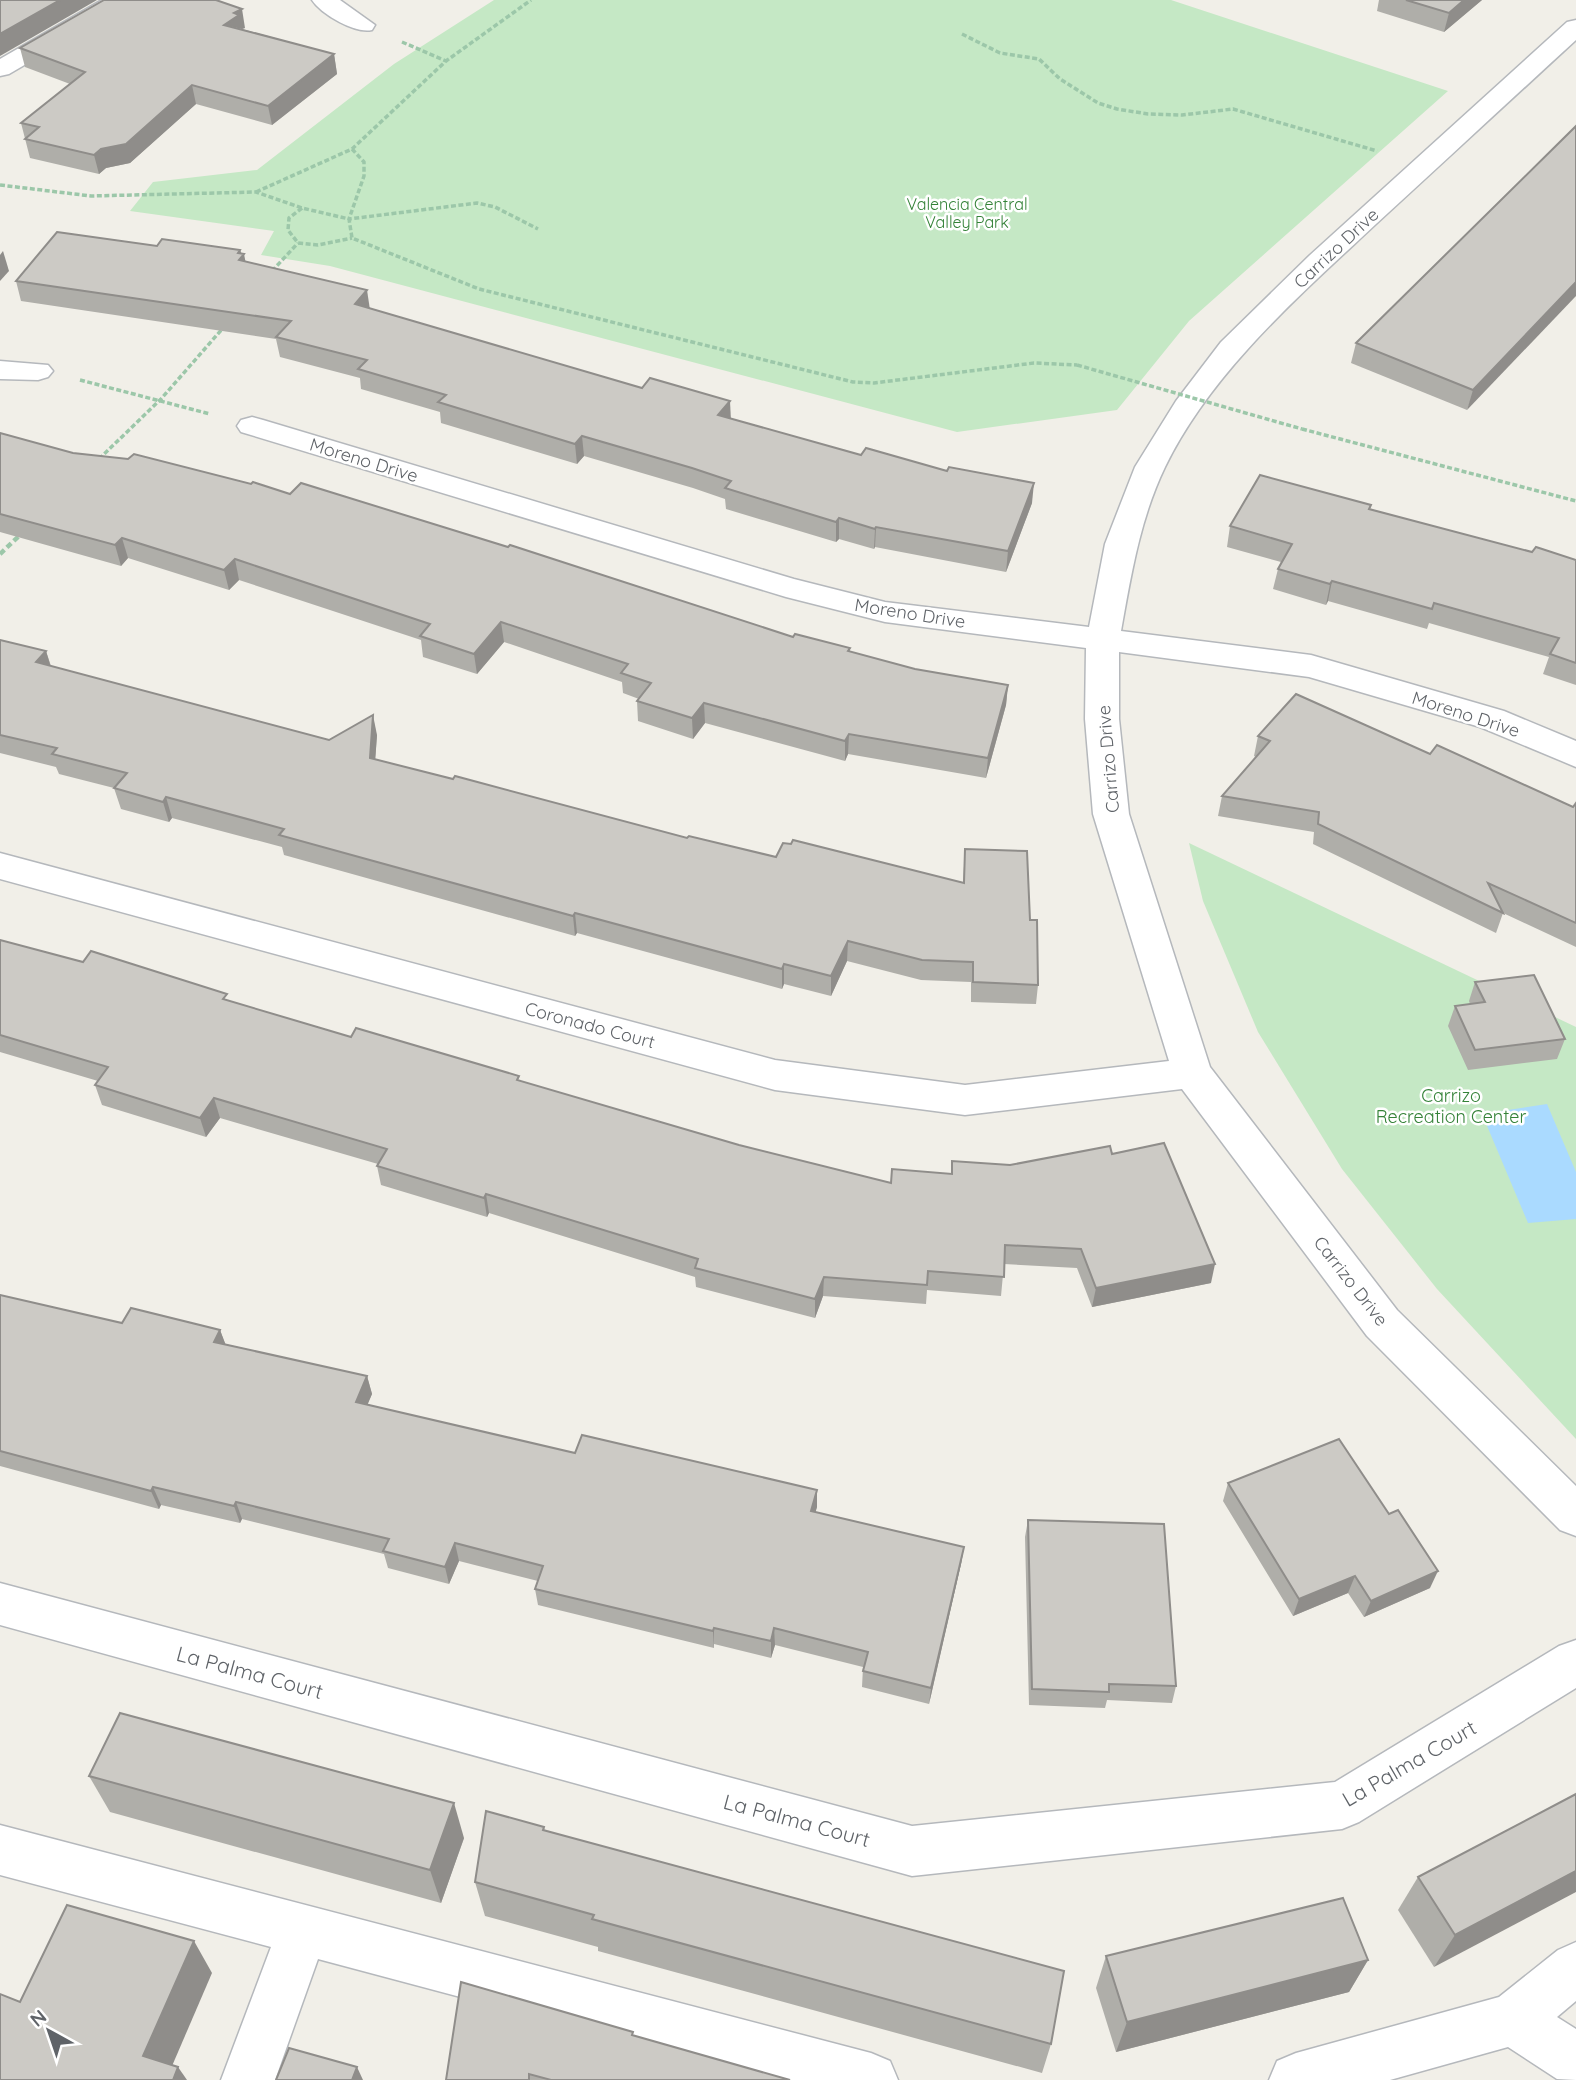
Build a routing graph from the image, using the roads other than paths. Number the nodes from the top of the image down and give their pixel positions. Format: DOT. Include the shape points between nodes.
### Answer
graph roads {
  1 [pos="119,0"];
  2 [pos="324,0"];
  3 [pos="363,25"];
  4 [pos="1576,27"];
  5 [pos="0,69"];
  6 [pos="0,370"];
  7 [pos="38,370"];
  8 [pos="252,426"];
  9 [pos="1103,640"];
  10 [pos="1576,755"];
  11 [pos="0,866"];
  12 [pos="1192,1073"];
  13 [pos="1576,1516"];
  14 [pos="0,1604"];
  15 [pos="1576,1662"];
  16 [pos="0,1850"];
  17 [pos="303,1930"];
  18 [pos="1576,1968"];
  19 [pos="1513,2019"];
  20 [pos="1576,2060"];
  21 [pos="248,2080"];
  22 [pos="871,2080"];
  23 [pos="1296,2080"];
  1 -- 5 [label="street"];
  2 -- 3 [label="street"];
  4 -- 9 [label="street, Carrizo Drive" via="1231,348 1150,467 1121,544"];
  6 -- 7 [label="street"];
  8 -- 9 [label="street, Moreno Drive" via="885,612"];
  9 -- 10 [label="street, Moreno Drive" via="1311,666 1492,719"];
  9 -- 12 [label="street, Carrizo Drive" via="1102,719 1111,814"];
  11 -- 12 [label="street, Coronado Court" via="775,1075 965,1100"];
  12 -- 13 [label="street, Carrizo Drive" via="1382,1323"];
  14 -- 15 [label="street, La Palma Court" via="912,1851 1342,1805"];
  16 -- 17 [label="street"];
  17 -- 21 [label="street"];
  17 -- 22 [label="street"];
  18 -- 19 [label="street"];
  19 -- 20 [label="street"];
  19 -- 23 [label="street"];
}
